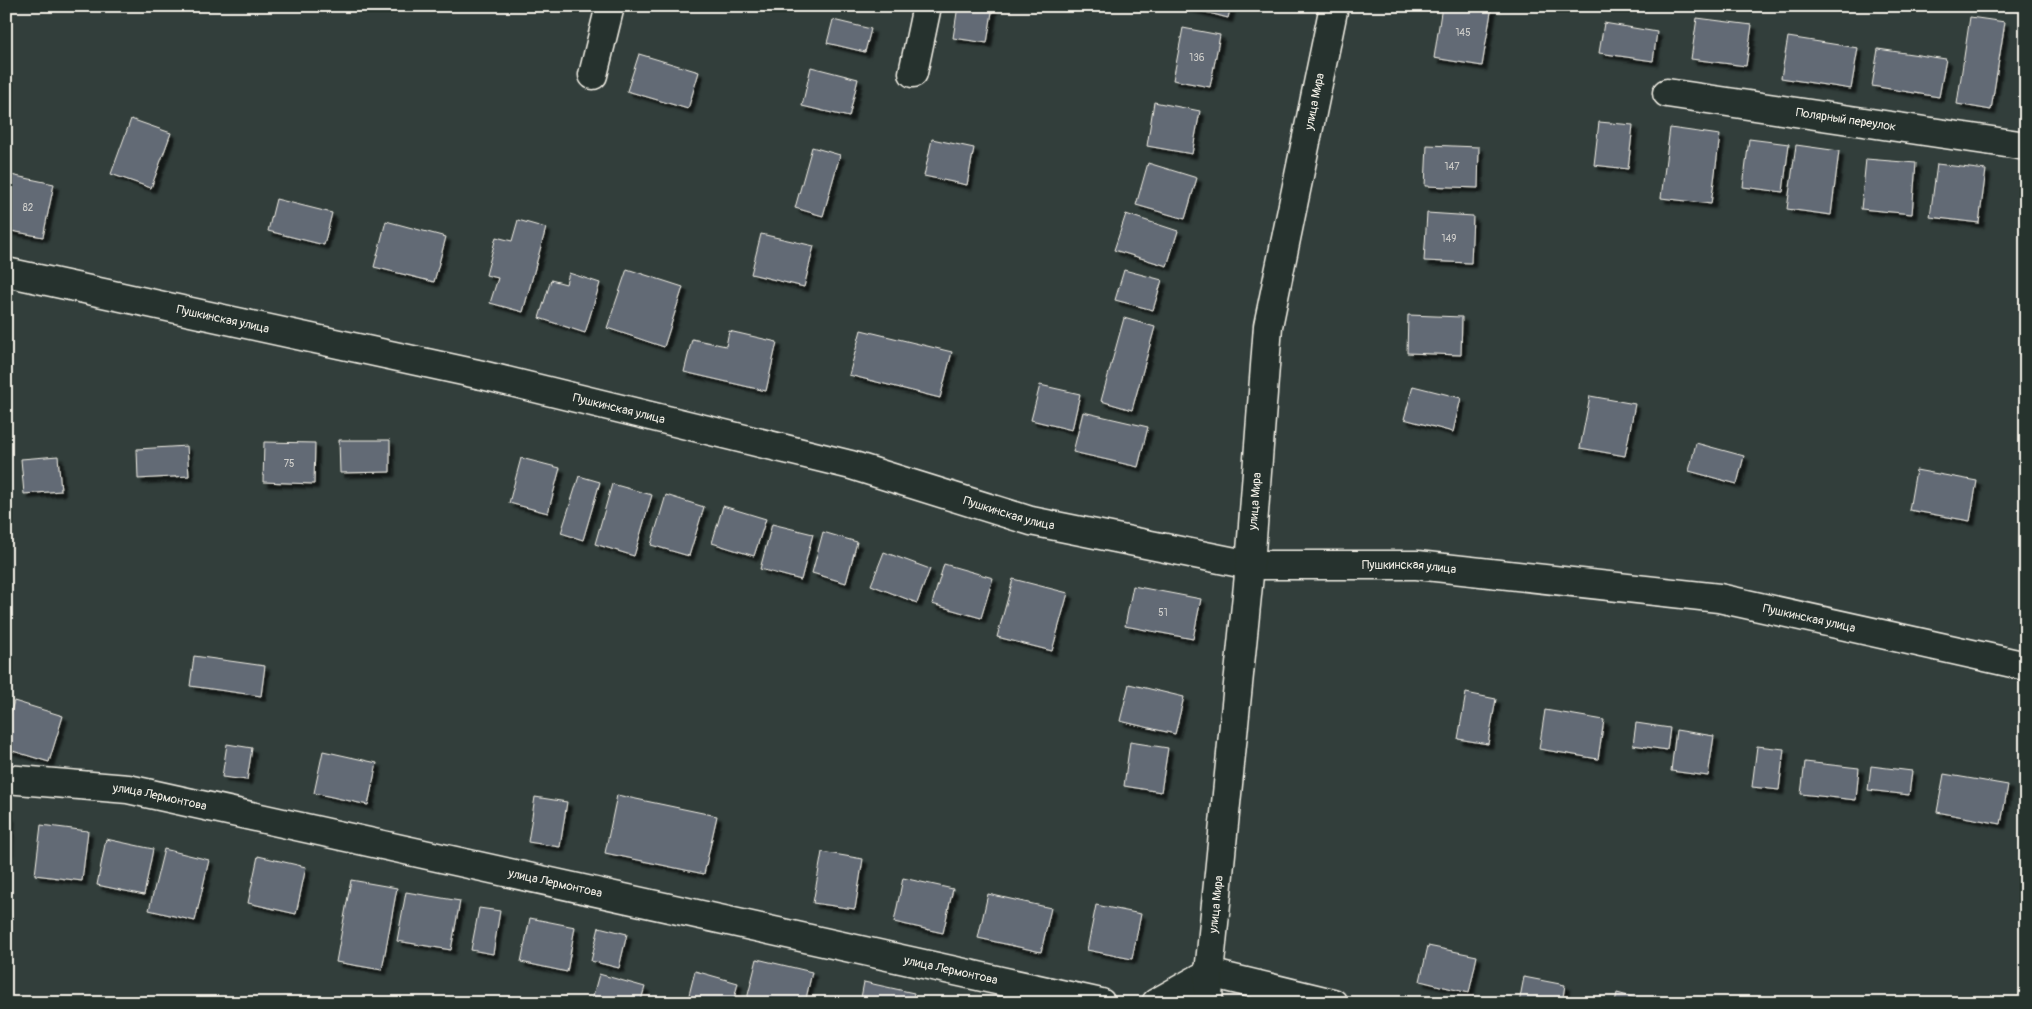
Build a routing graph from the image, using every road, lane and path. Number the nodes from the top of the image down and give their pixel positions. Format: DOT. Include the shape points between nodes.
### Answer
graph roads {
  1 [pos="610,6"];
  2 [pos="927,6"];
  3 [pos="1334,6"];
  4 [pos="913,73"];
  5 [pos="593,75"];
  6 [pos="1667,93"];
  7 [pos="2026,146"];
  8 [pos="6,272"];
  9 [pos="1250,565"];
  10 [pos="2026,666"];
  11 [pos="6,778"];
  12 [pos="1209,973"];
  13 [pos="1101,1003"];
  14 [pos="1156,1003"];
  15 [pos="1208,1003"];
  16 [pos="1333,1003"];
  1 -- 5 [label="street"];
  2 -- 4 [label="street"];
  3 -- 9 [label="street, улица Мира" via="1268,326"];
  6 -- 7 [label="street, Полярный переулок"];
  8 -- 9 [label="street, Пушкинская улица" via="482,375 852,465 1031,521"];
  9 -- 10 [label="street, Пушкинская улица" via="1417,565 1719,598"];
  9 -- 12 [label="street, улица Мира"];
  11 -- 13 [label="street, улица Лермонтова" via="128,788"];
  12 -- 14 [label="street"];
  12 -- 15 [label="street, улица Мира"];
  12 -- 16 [label="street"];
}
